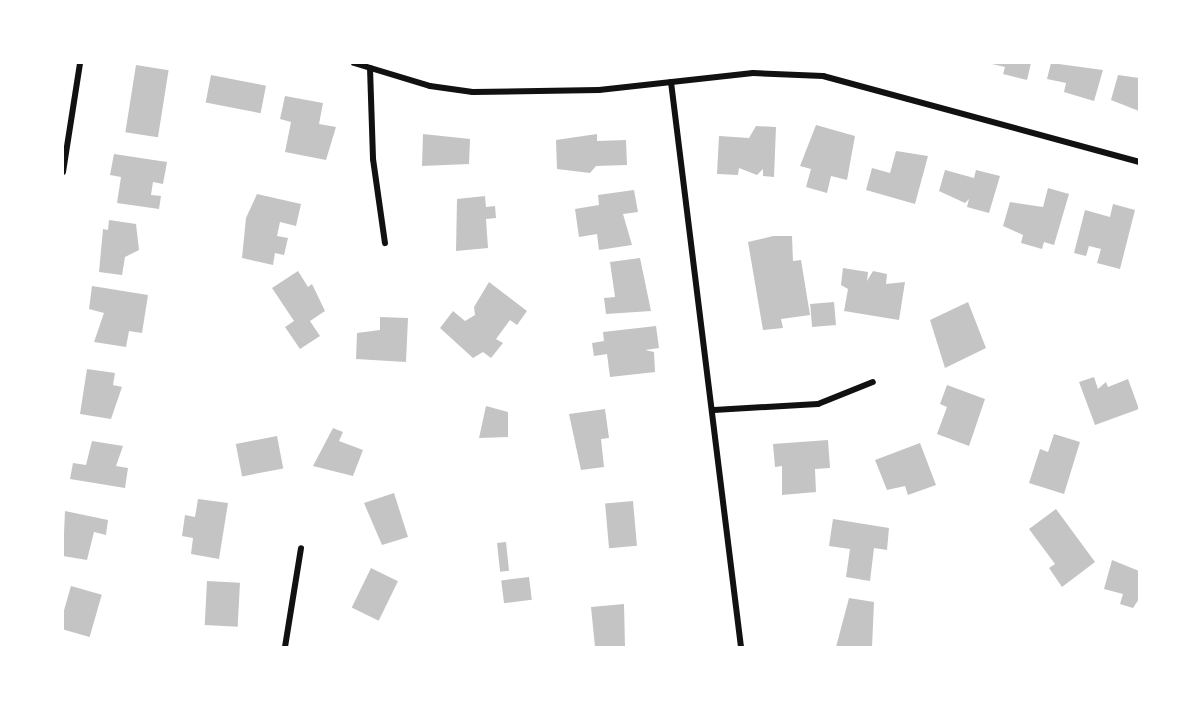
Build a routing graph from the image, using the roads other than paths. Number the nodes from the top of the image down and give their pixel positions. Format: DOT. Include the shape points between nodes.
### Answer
graph roads {
  1 [pos="80,63"];
  2 [pos="354,63"];
  3 [pos="370,68"];
  4 [pos="671,82"];
  5 [pos="1139,162"];
  6 [pos="63,172"];
  7 [pos="384,243"];
  8 [pos="873,382"];
  9 [pos="714,410"];
  10 [pos="302,548"];
  11 [pos="285,647"];
  12 [pos="741,647"];
  1 -- 6 [label="street"];
  2 -- 3 [label="street"];
  3 -- 4 [label="street" via="473,92 598,90"];
  3 -- 7 [label="street" via="373,159"];
  4 -- 5 [label="street" via="753,73 823,76"];
  4 -- 9 [label="street"];
  8 -- 9 [label="street" via="818,404"];
  9 -- 12 [label="street"];
  10 -- 11 [label="street"];
}
